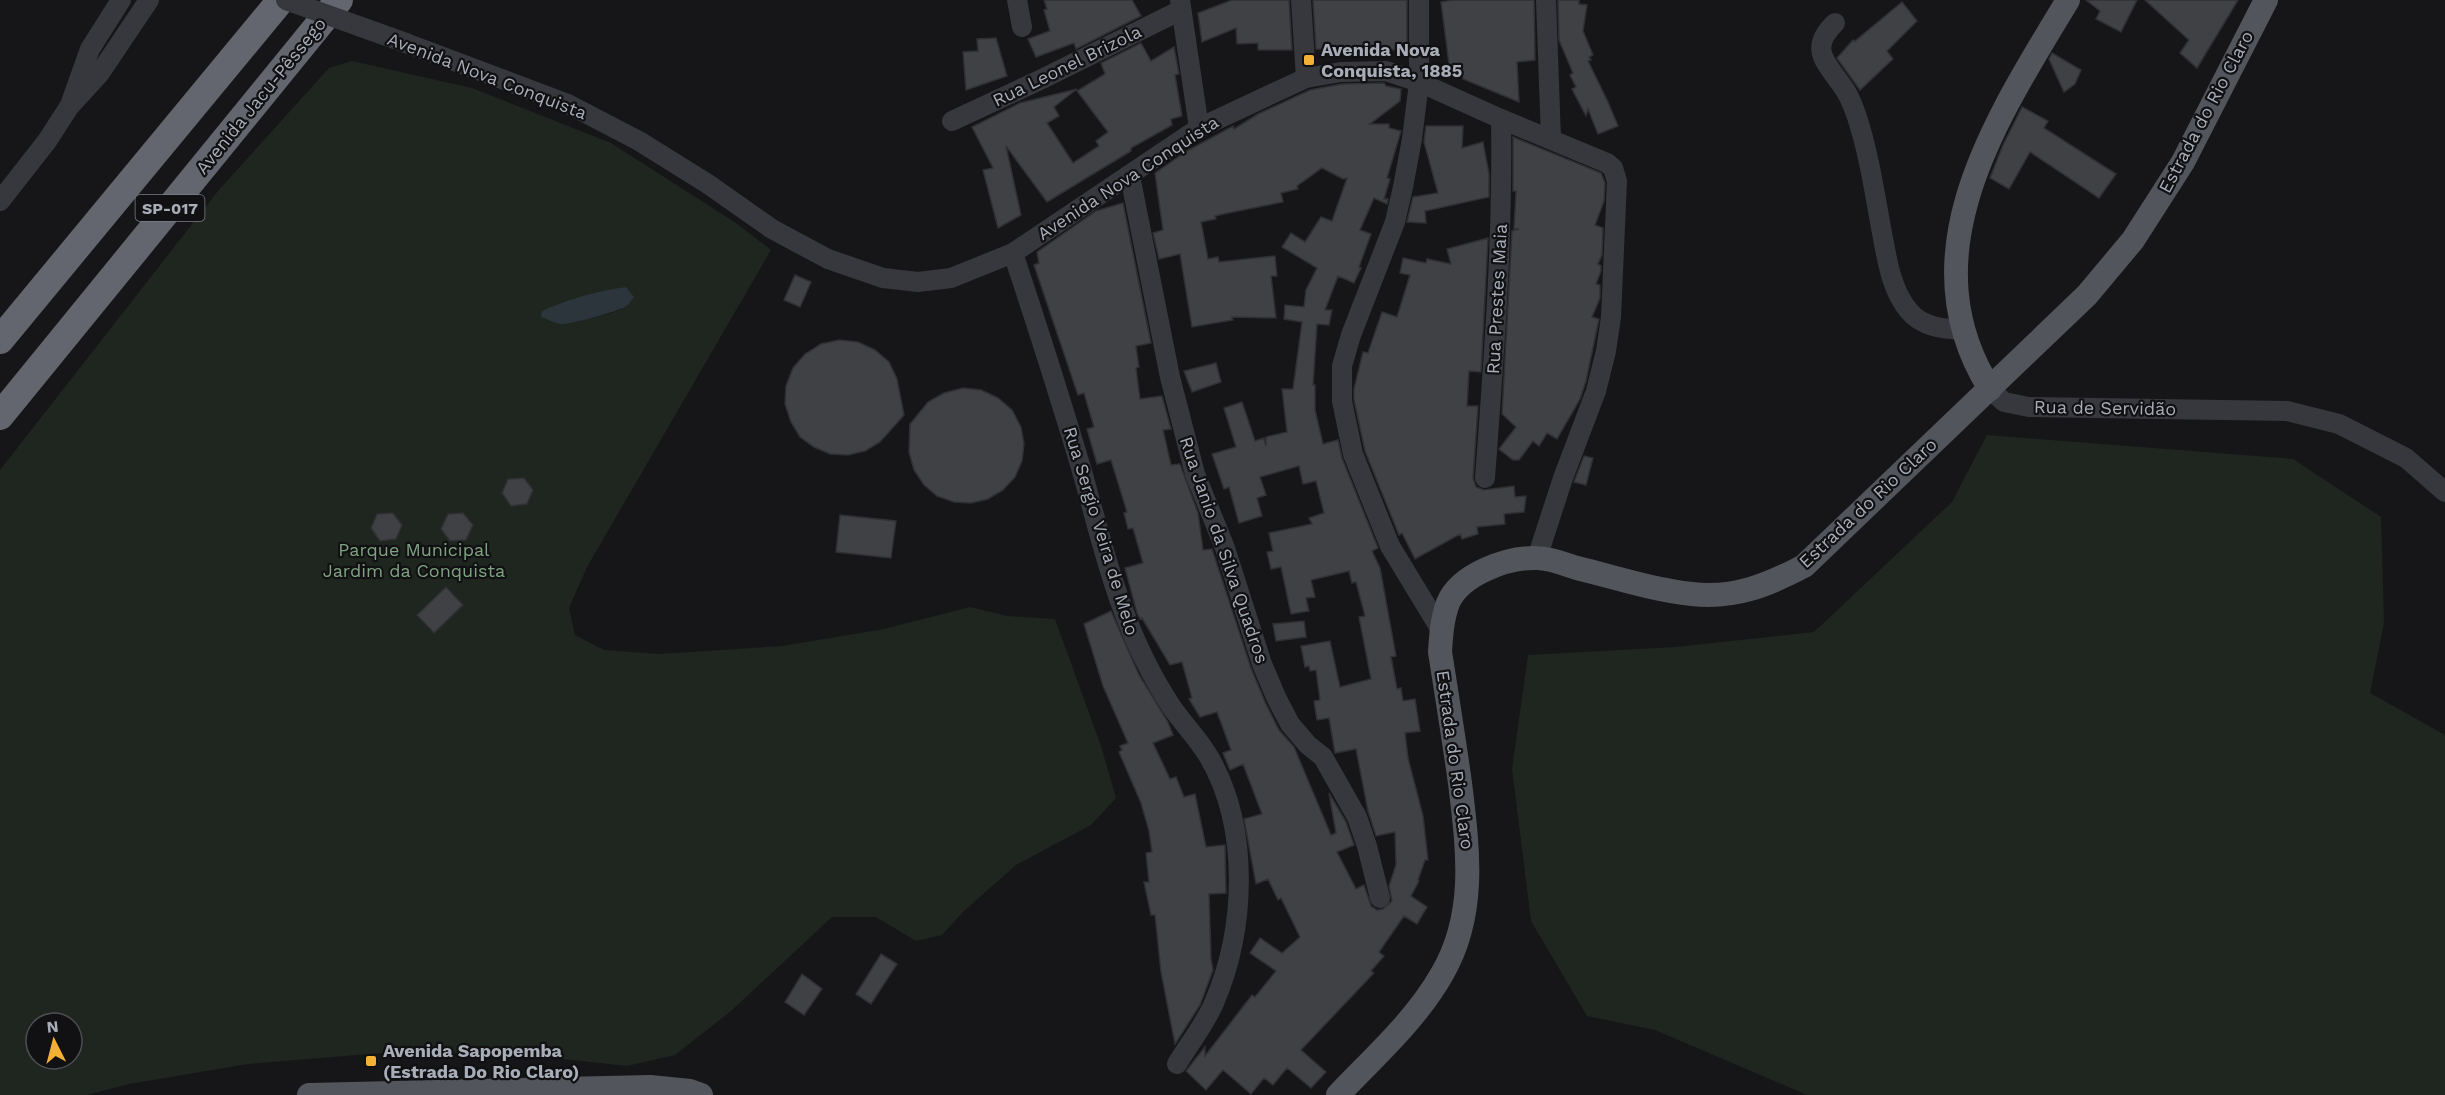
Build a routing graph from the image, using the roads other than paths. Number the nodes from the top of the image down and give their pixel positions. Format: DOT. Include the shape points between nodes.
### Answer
graph roads {
  1 [pos="121,0"];
  2 [pos="149,0"];
  3 [pos="281,0"];
  4 [pos="286,0"];
  5 [pos="339,0"];
  6 [pos="1017,0"];
  7 [pos="1301,0"];
  8 [pos="1419,0"];
  9 [pos="1546,0"];
  10 [pos="2068,0"];
  11 [pos="2266,0"];
  12 [pos="1180,5"];
  13 [pos="1835,23"];
  14 [pos="1022,27"];
  15 [pos="1306,78"];
  16 [pos="1419,82"];
  17 [pos="69,107"];
  18 [pos="1501,119"];
  19 [pos="952,121"];
  20 [pos="1199,128"];
  21 [pos="1551,139"];
  22 [pos="1130,176"];
  23 [pos="0,201"];
  24 [pos="1013,253"];
  25 [pos="1963,330"];
  26 [pos="0,340"];
  27 [pos="1990,389"];
  28 [pos="0,416"];
  29 [pos="1485,478"];
  30 [pos="2445,492"];
  31 [pos="1537,558"];
  32 [pos="1441,630"];
  33 [pos="1380,898"];
  34 [pos="1177,1064"];
  35 [pos="473,1092"];
  36 [pos="309,1095"];
  37 [pos="701,1095"];
  38 [pos="1338,1095"];
  1 -- 17 [label="street" via="90,49"];
  2 -- 17 [label="street" via="100,73"];
  3 -- 26 [label="highway, SP-017"];
  4 -- 24 [label="street, Avenida Nova Conquista, bridge" via="568,104 639,141 772,229 828,259 883,278 918,282 951,278"];
  5 -- 28 [label="highway, Avenida Jacu-Pêssego / SP-017"];
  6 -- 14 [label="street"];
  7 -- 15 [label="street"];
  8 -- 16 [label="street"];
  9 -- 21 [label="street"];
  10 -- 25 [label="main road, Rua de Servidão" via="2008,99 1966,203 1955,266"];
  11 -- 27 [label="main road, Estrada do Rio Claro" via="2183,162 2133,240 2087,295"];
  12 -- 19 [label="street, Rua Leonel Brizola" via="1042,80"];
  12 -- 20 [label="street"];
  13 -- 25 [label="street" via="1823,35 1820,47 1826,63 1850,97 1857,117 1889,267 1899,294 1909,311 1925,324"];
  15 -- 16 [label="street, Avenida Nova Conquista" via="1386,71"];
  15 -- 20 [label="street, Avenida Nova Conquista"];
  16 -- 18 [label="street, Avenida Nova Conquista"];
  16 -- 32 [label="street" via="1395,222 1348,345 1342,366 1342,401 1353,454 1386,536"];
  17 -- 23 [label="street"];
  18 -- 21 [label="street, Avenida Nova Conquista"];
  18 -- 29 [label="street, Rua Prestes Maia" via="1500,270"];
  20 -- 22 [label="street, Avenida Nova Conquista"];
  21 -- 31 [label="street, Avenida Nova Conquista" via="1607,163 1617,181 1606,351 1596,391"];
  22 -- 24 [label="street, Avenida Nova Conquista"];
  22 -- 33 [label="street, Rua Janio da Silva Quadros" via="1167,365 1195,474 1226,548 1276,697 1290,724 1323,758 1353,809"];
  24 -- 34 [label="street, Rua Sergio Veira de Melo" via="1136,644 1172,708 1210,759 1233,825 1239,896 1229,967 1213,1005"];
  25 -- 27 [label="main road, Rua de Servidão" via="1973,364"];
  27 -- 30 [label="street, Rua de Servidão" via="2004,402 2029,407 2287,411 2339,424 2406,458"];
  27 -- 31 [label="main road, Estrada do Rio Claro" via="1804,566 1772,583 1733,594 1692,594"];
  31 -- 32 [label="main road, Estrada do Rio Claro" via="1500,564 1462,584 1448,602"];
  32 -- 38 [label="main road, Estrada do Rio Claro" via="1440,652 1468,844 1469,882 1464,916 1442,975 1416,1012"];
  35 -- 36 [label="main road"];
  35 -- 37 [label="main road" via="650,1087"];
}
